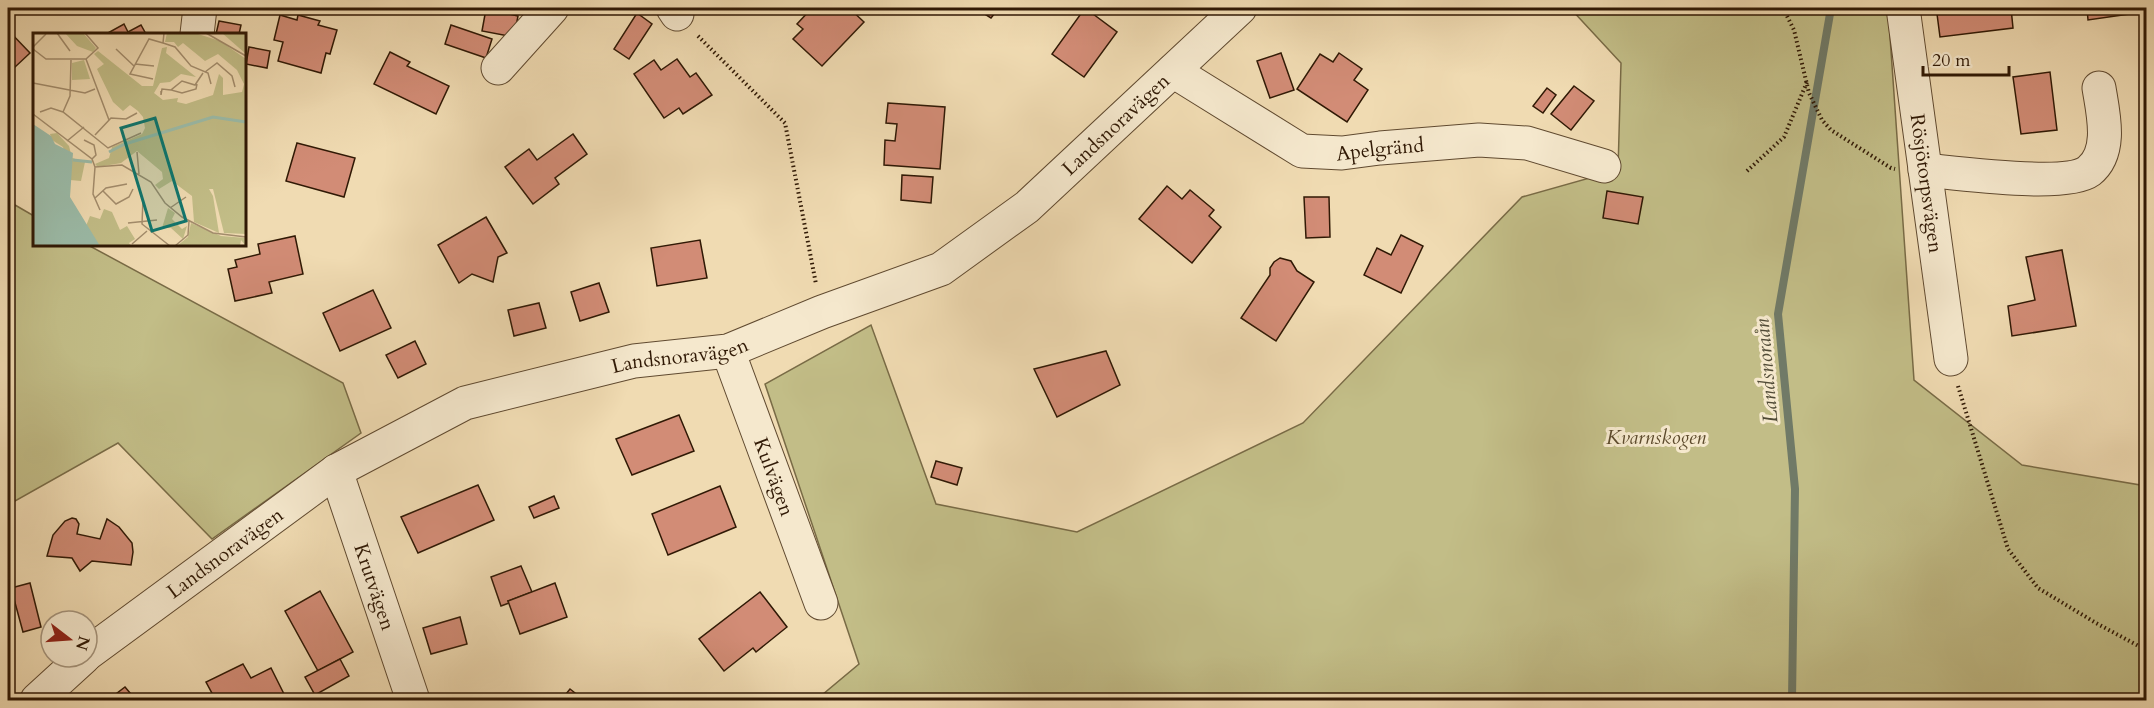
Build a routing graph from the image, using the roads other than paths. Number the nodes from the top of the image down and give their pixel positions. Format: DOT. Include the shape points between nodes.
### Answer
graph roads {
  1 [pos="200,8"];
  2 [pos="552,8"];
  3 [pos="1240,8"];
  4 [pos="1903,8"];
  5 [pos="197,33"];
  6 [pos="498,68"];
  7 [pos="1173,71"];
  8 [pos="2099,88"];
  9 [pos="1604,166"];
  10 [pos="1925,170"];
  11 [pos="728,351"];
  12 [pos="1951,359"];
  13 [pos="336,471"];
  14 [pos="821,603"];
  15 [pos="99,646"];
  16 [pos="71,669"];
  17 [pos="37,700"];
  18 [pos="413,700"];
  1 -- 5 [label="street"];
  2 -- 6 [label="street"];
  3 -- 7 [label="street, Landsnoravägen"];
  4 -- 10 [label="street, Rösjötorpsvägen"];
  7 -- 9 [label="street, Apelgränd" via="1302,151 1342,153 1479,140 1527,143"];
  7 -- 11 [label="street, Landsnoravägen" via="1027,207 941,269"];
  8 -- 10 [label="street" via="2104,140 2088,171 2072,177 2034,180"];
  10 -- 12 [label="street, Rösjötorpsvägen"];
  11 -- 13 [label="street, Landsnoravägen" via="634,362 465,403"];
  11 -- 14 [label="street, Kulvägen"];
  13 -- 15 [label="street, Landsnoravägen"];
  13 -- 18 [label="street, Krutvägen"];
  16 -- 17 [label="street, Landsnoravägen"];
}
